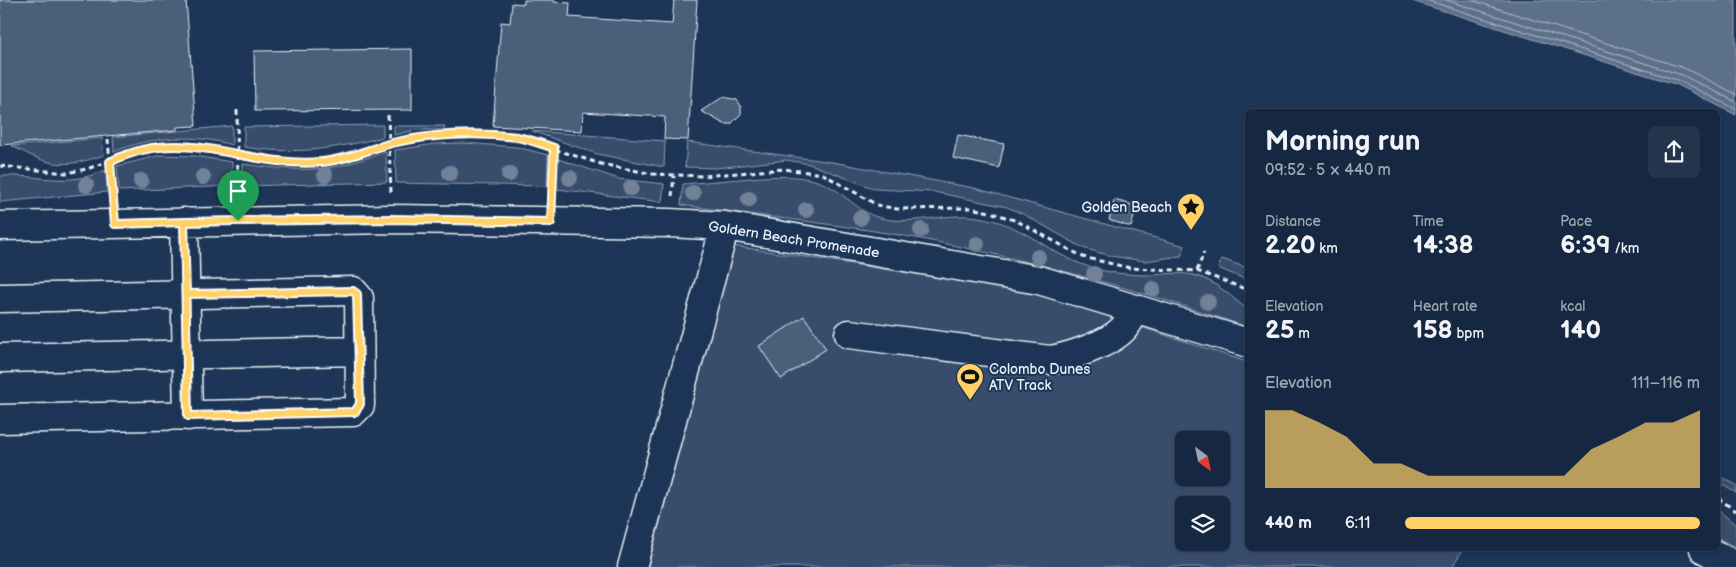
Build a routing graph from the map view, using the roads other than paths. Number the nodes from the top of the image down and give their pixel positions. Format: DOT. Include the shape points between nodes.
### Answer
graph roads {
  1 [pos="184,222"];
  2 [pos="0,226"];
  3 [pos="725,226"];
  4 [pos="186,294"];
  5 [pos="0,298"];
  6 [pos="1136,309"];
  7 [pos="849,334"];
  8 [pos="1245,342"];
  9 [pos="359,351"];
  10 [pos="187,354"];
  11 [pos="0,358"];
  12 [pos="188,416"];
  13 [pos="0,419"];
  14 [pos="1708,551"];
  15 [pos="1736,566"];
  16 [pos="632,567"];
  1 -- 2 [label="street, Goldern Beach Promenade"];
  1 -- 3 [label="street, Goldern Beach Promenade" via="392,219"];
  1 -- 4 [label="street"];
  3 -- 6 [label="street, Goldern Beach Promenade" via="1039,280"];
  3 -- 16 [label="street"];
  4 -- 5 [label="street"];
  4 -- 9 [label="street" via="353,291 359,298"];
  4 -- 10 [label="street"];
  6 -- 7 [label="street" via="1115,336 1077,354 1050,360"];
  6 -- 8 [label="street, Goldern Beach Promenade"];
  9 -- 10 [label="street"];
  9 -- 12 [label="street" via="360,404 355,412"];
  10 -- 11 [label="street"];
  10 -- 12 [label="street"];
  12 -- 13 [label="street"];
  14 -- 15 [label="street"];
}
